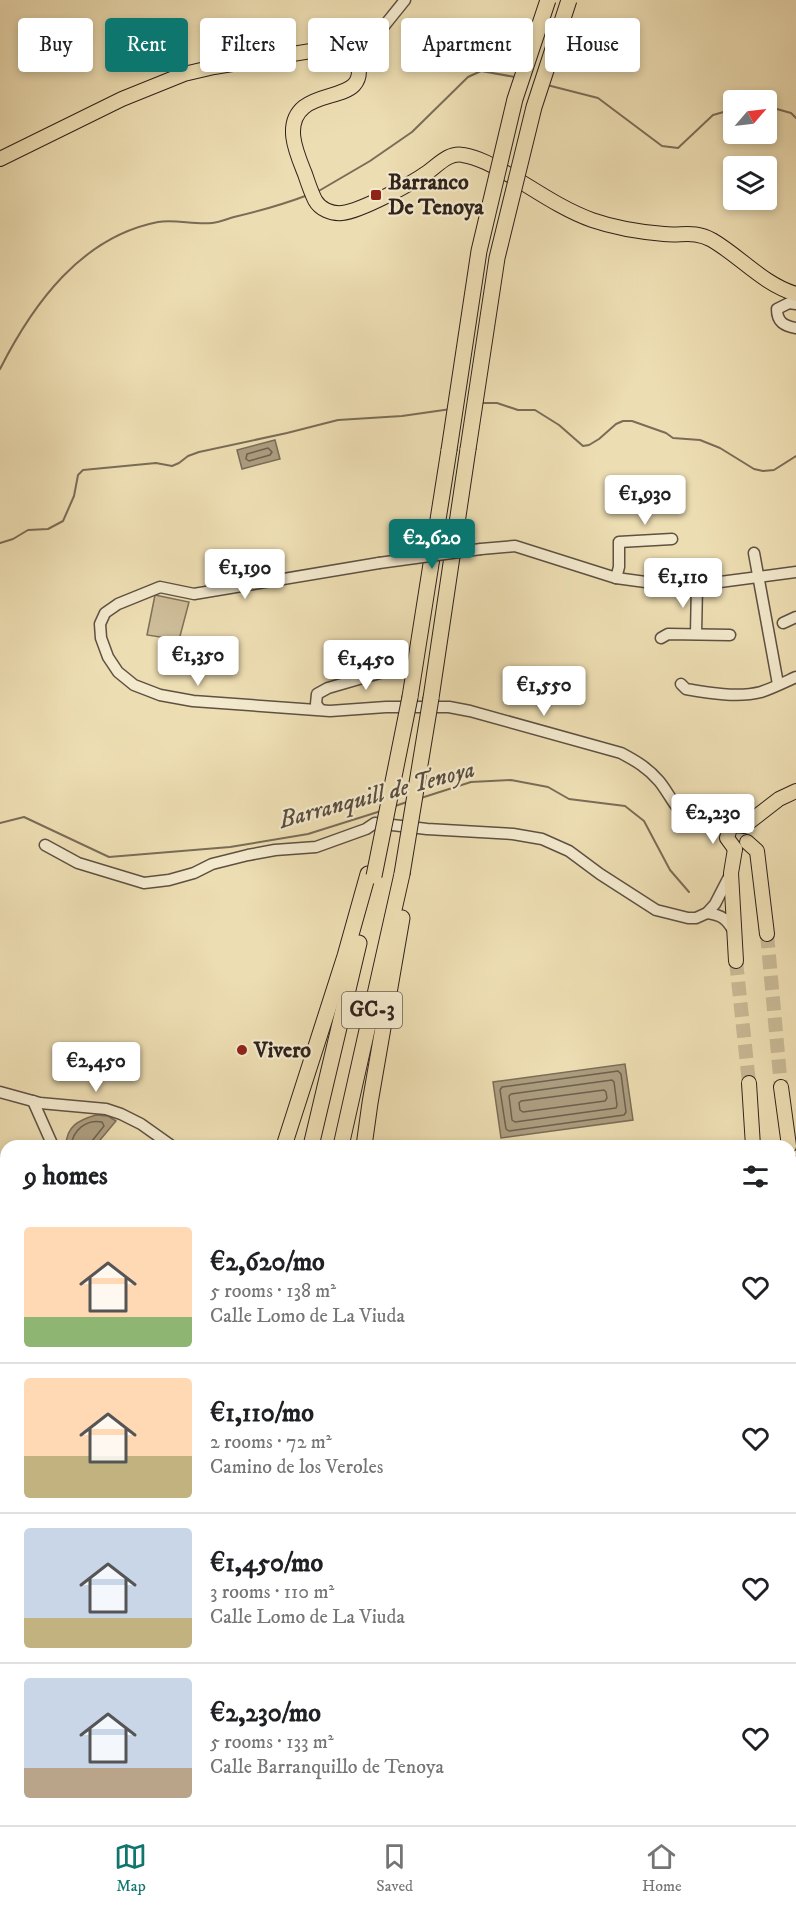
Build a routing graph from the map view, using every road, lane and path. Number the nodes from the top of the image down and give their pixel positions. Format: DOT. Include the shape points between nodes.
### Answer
graph roads {
  1 [pos="405,0"];
  2 [pos="548,0"];
  3 [pos="569,0"];
  4 [pos="389,20"];
  5 [pos="308,51"];
  6 [pos="359,72"];
  7 [pos="0,159"];
  8 [pos="796,294"];
  9 [pos="796,304"];
  10 [pos="796,328"];
  11 [pos="672,538"];
  12 [pos="754,553"];
  13 [pos="796,572"];
  14 [pos="758,577"];
  15 [pos="616,578"];
  16 [pos="697,585"];
  17 [pos="796,617"];
  18 [pos="783,623"];
  19 [pos="696,634"];
  20 [pos="730,634"];
  21 [pos="661,638"];
  22 [pos="397,668"];
  23 [pos="796,677"];
  24 [pos="681,684"];
  25 [pos="778,684"];
  26 [pos="320,709"];
  27 [pos="796,791"];
  28 [pos="744,826"];
  29 [pos="728,831"];
  30 [pos="45,845"];
  31 [pos="741,846"];
  32 [pos="406,873"];
  33 [pos="731,873"];
  34 [pos="371,875"];
  35 [pos="707,914"];
  36 [pos="734,932"];
  37 [pos="767,934"];
  38 [pos="736,961"];
  39 [pos="749,1083"];
  40 [pos="782,1087"];
  41 [pos="0,1092"];
  42 [pos="33,1101"];
  43 [pos="50,1140"];
  44 [pos="164,1140"];
  45 [pos="286,1140"];
  46 [pos="312,1140"];
  47 [pos="342,1140"];
  48 [pos="365,1140"];
  49 [pos="753,1140"];
  50 [pos="788,1140"];
  1 -- 4 [label="street"];
  2 -- 34 [label="highway, GC-3, bridge" via="515,99 479,250 410,697"];
  3 -- 32 [label="highway, GC-3, bridge" via="534,107 497,258"];
  5 -- 7 [label="main road" via="184,74 122,99"];
  6 -- 8 [label="main road" via="357,82 344,93 312,102 295,119 292,135 296,151 315,201 323,209 342,213 352,210 403,187 444,159 459,154 496,167 592,220 632,231 689,232 711,239 763,278"];
  9 -- 10 [label="street" via="777,309 780,322"];
  11 -- 15 [label="street" via="620,542"];
  12 -- 14 [label="street"];
  13 -- 14 [label="street"];
  14 -- 16 [label="street"];
  14 -- 25 [label="street"];
  15 -- 16 [label="street"];
  15 -- 26 [label="street, bridge" via="515,546 481,549 194,594 160,587 118,603 105,613 100,624 108,657 134,685 160,695 193,700"];
  16 -- 19 [label="street"];
  17 -- 18 [label="street"];
  19 -- 20 [label="street"];
  19 -- 21 [label="street" via="669,634"];
  22 -- 26 [label="street" via="328,688 317,694"];
  23 -- 25 [label="street"];
  24 -- 25 [label="street" via="686,689 722,694 753,693"];
  26 -- 29 [label="street" via="449,707 621,753 642,763 689,818"];
  27 -- 28 [label="main road"];
  28 -- 29 [label="main road" via="736,825"];
  28 -- 31 [label="main road" via="748,832"];
  29 -- 31 [label="main road" via="727,838"];
  30 -- 35 [label="street" via="78,863 144,883 168,880 257,853 316,847 375,823 513,834 542,839 569,850 656,910 688,918"];
  31 -- 33 [label="main road"];
  31 -- 37 [label="main road" via="757,851"];
  32 -- 47 [label="highway, GC-3"];
  32 -- 48 [label="highway"];
  33 -- 35 [label="street"];
  33 -- 36 [label="main road"];
  34 -- 45 [label="highway"];
  34 -- 46 [label="highway, GC-3"];
  35 -- 36 [label="street" via="720,915"];
  36 -- 38 [label="main road"];
  39 -- 49 [label="main road"];
  40 -- 50 [label="main road"];
  41 -- 42 [label="street"];
  42 -- 43 [label="street"];
  42 -- 44 [label="street" via="106,1109 141,1124"];
}
